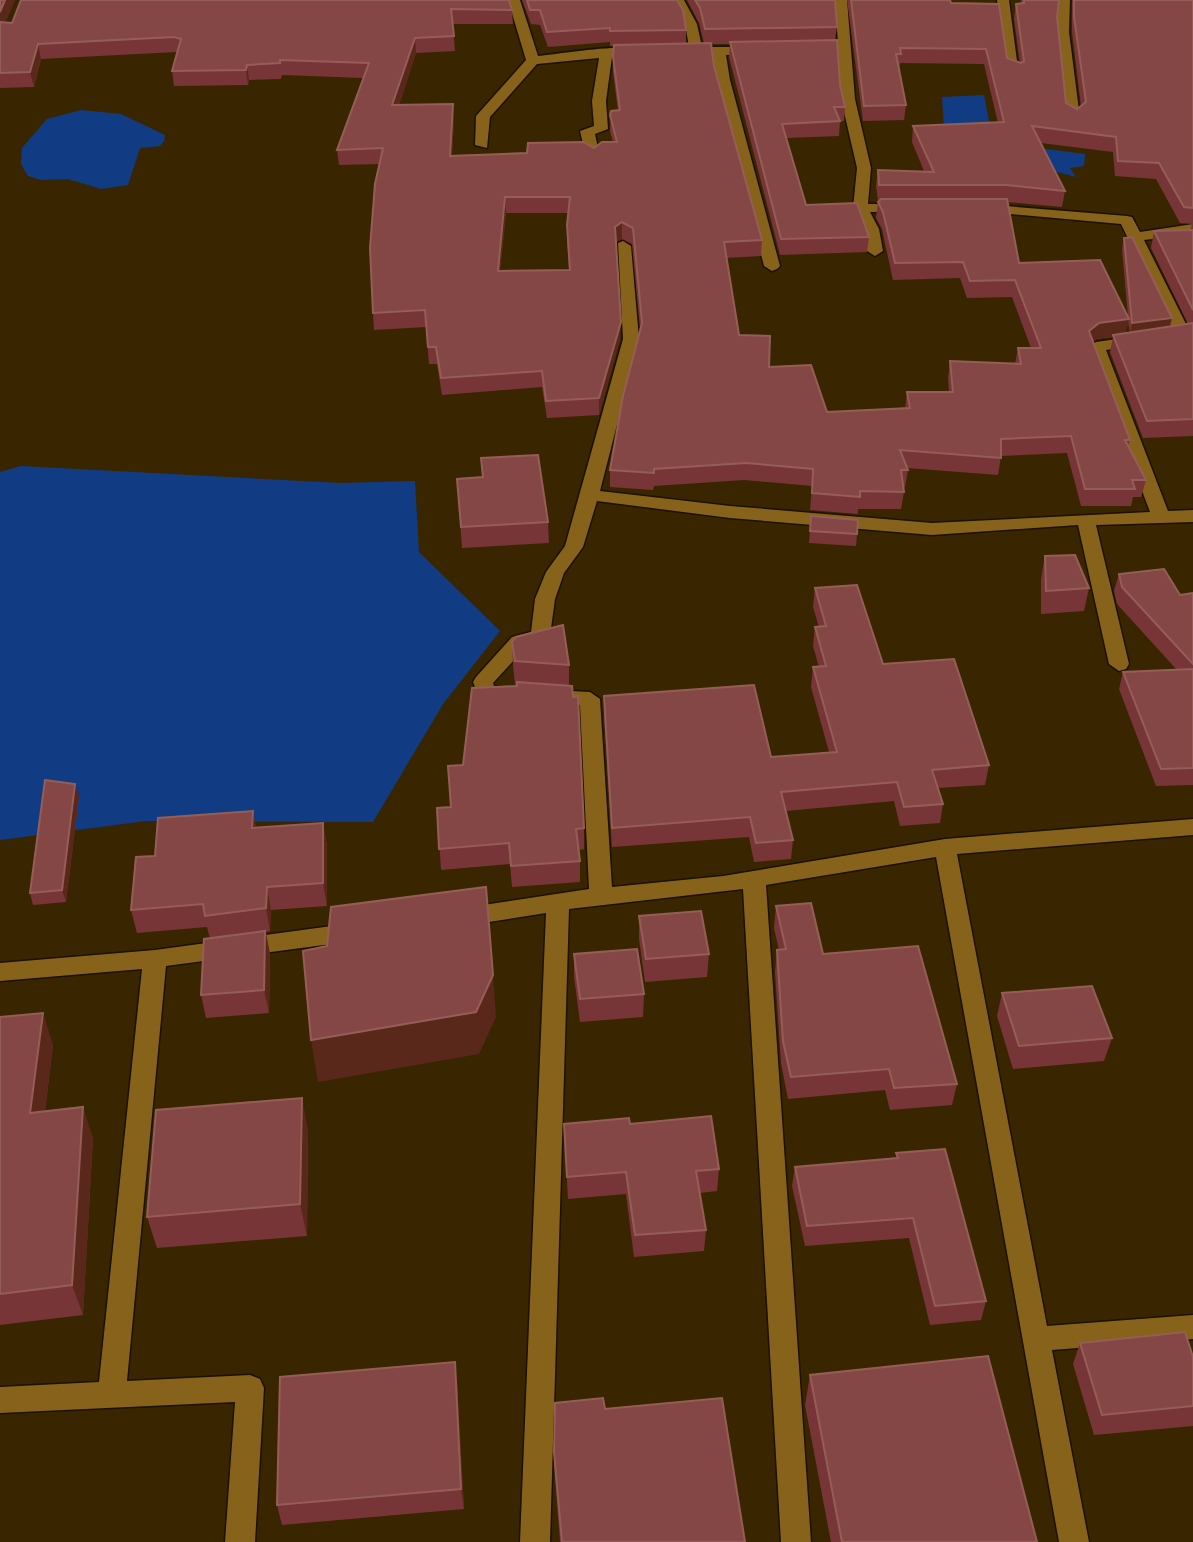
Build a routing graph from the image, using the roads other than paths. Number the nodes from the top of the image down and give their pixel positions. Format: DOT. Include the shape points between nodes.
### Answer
graph roads {
  1 [pos="514,0"];
  2 [pos="678,0"];
  3 [pos="841,0"];
  4 [pos="1003,0"];
  5 [pos="1064,0"];
  6 [pos="845,48"];
  7 [pos="792,50"];
  8 [pos="696,51"];
  9 [pos="765,51"];
  10 [pos="719,52"];
  11 [pos="606,53"];
  12 [pos="533,60"];
  13 [pos="1014,73"];
  14 [pos="1073,118"];
  15 [pos="482,145"];
  16 [pos="593,158"];
  17 [pos="860,208"];
  18 [pos="922,208"];
  19 [pos="963,208"];
  20 [pos="1193,229"];
  21 [pos="1133,237"];
  22 [pos="623,246"];
  23 [pos="875,251"];
  24 [pos="772,266"];
  25 [pos="590,495"];
  26 [pos="1193,516"];
  27 [pos="1161,517"];
  28 [pos="1086,519"];
  29 [pos="1119,664"];
  30 [pos="1191,834"];
  31 [pos="945,848"];
  32 [pos="754,878"];
  33 [pos="601,896"];
  34 [pos="558,903"];
  35 [pos="445,919"];
  36 [pos="379,928"];
  37 [pos="155,959"];
  38 [pos="0,972"];
  39 [pos="1193,1326"];
  40 [pos="1036,1339"];
  41 [pos="112,1395"];
  42 [pos="0,1400"];
  43 [pos="240,1542"];
  44 [pos="535,1542"];
  45 [pos="796,1542"];
  46 [pos="1074,1542"];
  1 -- 12 [label="street"];
  2 -- 8 [label="street" via="691,24"];
  3 -- 6 [label="street"];
  4 -- 13 [label="street"];
  5 -- 14 [label="street" via="1063,33"];
  6 -- 7 [label="street"];
  6 -- 17 [label="street" via="848,99 864,168"];
  8 -- 10 [label="street"];
  8 -- 11 [label="street"];
  9 -- 10 [label="street"];
  10 -- 24 [label="street"];
  11 -- 12 [label="street"];
  11 -- 16 [label="street" via="599,101 601,129 587,131"];
  12 -- 15 [label="street" via="483,116"];
  17 -- 18 [label="street"];
  17 -- 23 [label="street"];
  19 -- 21 [label="street" via="1127,220"];
  20 -- 21 [label="street"];
  21 -- 27 [label="street" via="1183,334 1096,347"];
  22 -- 25 [label="street" via="631,339"];
  25 -- 28 [label="street" via="932,530"];
  25 -- 33 [label="street" via="574,547 555,572 545,599 540,636 519,642 483,682 486,692 590,699"];
  26 -- 27 [label="street"];
  27 -- 28 [label="street"];
  28 -- 29 [label="street"];
  30 -- 31 [label="street"];
  31 -- 32 [label="street"];
  31 -- 40 [label="street"];
  32 -- 33 [label="street"];
  32 -- 45 [label="street"];
  33 -- 34 [label="street"];
  34 -- 35 [label="street"];
  34 -- 44 [label="street"];
  36 -- 37 [label="street"];
  37 -- 38 [label="street"];
  37 -- 41 [label="street"];
  39 -- 40 [label="street"];
  40 -- 46 [label="street"];
  41 -- 42 [label="street"];
  41 -- 43 [label="street" via="250,1388"];
}
